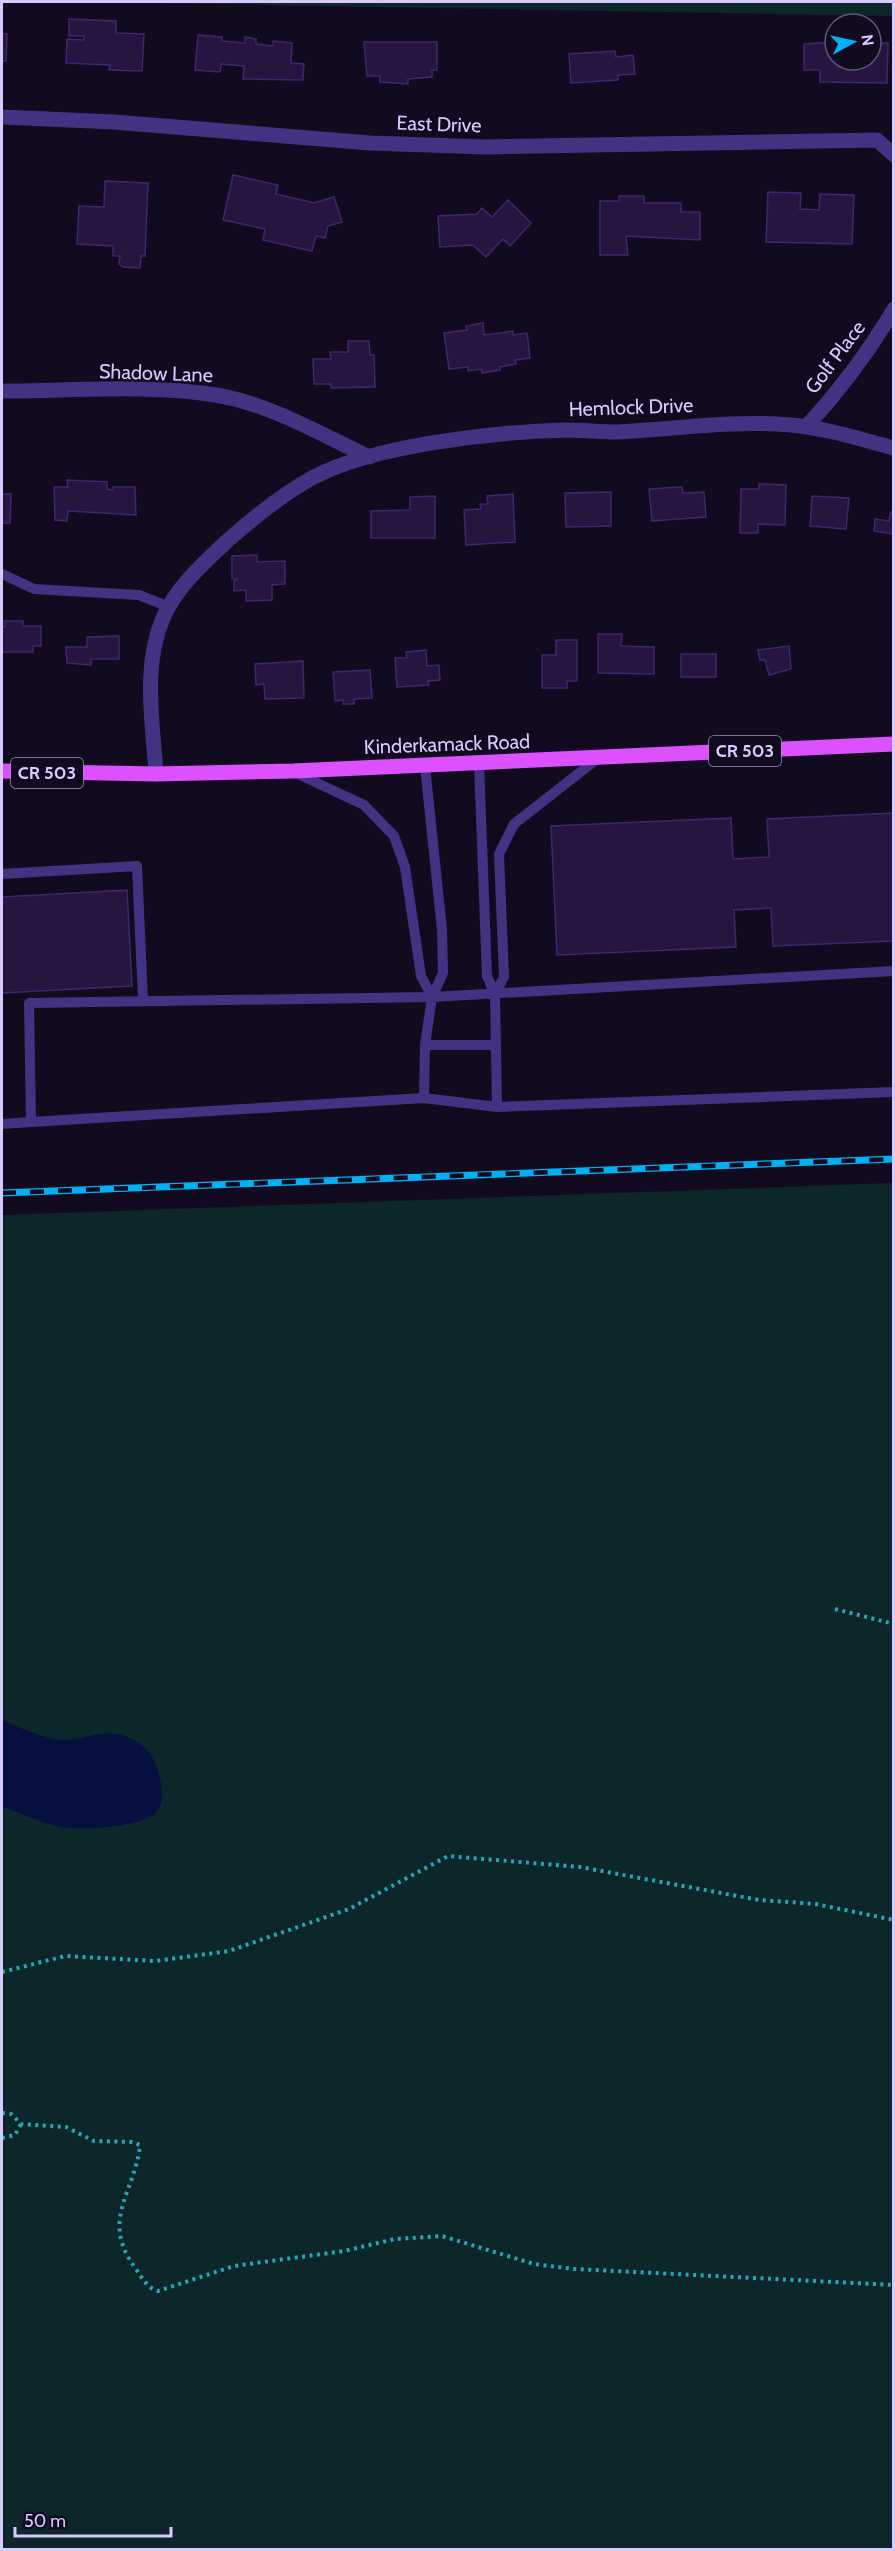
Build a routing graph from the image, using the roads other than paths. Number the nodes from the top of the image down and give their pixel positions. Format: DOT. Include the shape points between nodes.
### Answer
graph roads {
  1 [pos="2,117"];
  2 [pos="894,155"];
  3 [pos="894,309"];
  4 [pos="2,391"];
  5 [pos="806,428"];
  6 [pos="894,448"];
  7 [pos="369,457"];
  8 [pos="2,573"];
  9 [pos="169,607"];
  10 [pos="894,744"];
  11 [pos="597,759"];
  12 [pos="479,764"];
  13 [pos="425,766"];
  14 [pos="2,771"];
  15 [pos="293,771"];
  16 [pos="156,774"];
  17 [pos="2,874"];
  18 [pos="894,971"];
  19 [pos="495,994"];
  20 [pos="432,997"];
  21 [pos="143,1000"];
  22 [pos="425,1045"];
  23 [pos="496,1045"];
  24 [pos="894,1092"];
  25 [pos="424,1098"];
  26 [pos="497,1107"];
  27 [pos="31,1122"];
  28 [pos="2,1124"];
  1 -- 2 [label="street, East Drive" via="474,147 877,140"];
  3 -- 5 [label="street, Golf Place" via="842,389"];
  4 -- 7 [label="street, Shadow Lane" via="217,395 270,410"];
  5 -- 6 [label="street, Hemlock Drive"];
  5 -- 7 [label="street, Hemlock Drive" via="687,426 617,432 500,434"];
  7 -- 9 [label="street, Hemlock Drive" via="314,477 246,524 199,567"];
  8 -- 9 [label="lane" via="34,589 139,596"];
  9 -- 16 [label="street, Hemlock Drive" via="155,640 150,669"];
  10 -- 11 [label="main road, Kinderkamack Road / CR 503"];
  11 -- 12 [label="main road, Kinderkamack Road / CR 503"];
  11 -- 19 [label="lane" via="514,824 499,854 504,976"];
  12 -- 13 [label="main road, Kinderkamack Road / CR 503"];
  12 -- 19 [label="lane" via="487,976"];
  13 -- 15 [label="main road, Kinderkamack Road / CR 503"];
  13 -- 20 [label="lane" via="443,962 443,973"];
  14 -- 16 [label="main road, Kinderkamack Road / CR 503"];
  15 -- 16 [label="main road, Kinderkamack Road / CR 503"];
  15 -- 20 [label="lane" via="364,805 394,836 405,867 421,976"];
  17 -- 21 [label="lane" via="137,867"];
  18 -- 19 [label="lane"];
  19 -- 20 [label="lane"];
  19 -- 23 [label="lane"];
  20 -- 21 [label="lane"];
  20 -- 22 [label="lane"];
  21 -- 27 [label="lane" via="29,1003"];
  22 -- 23 [label="lane"];
  22 -- 25 [label="lane"];
  23 -- 26 [label="lane"];
  24 -- 26 [label="lane"];
  25 -- 26 [label="lane"];
  25 -- 27 [label="lane"];
  27 -- 28 [label="lane"];
}
